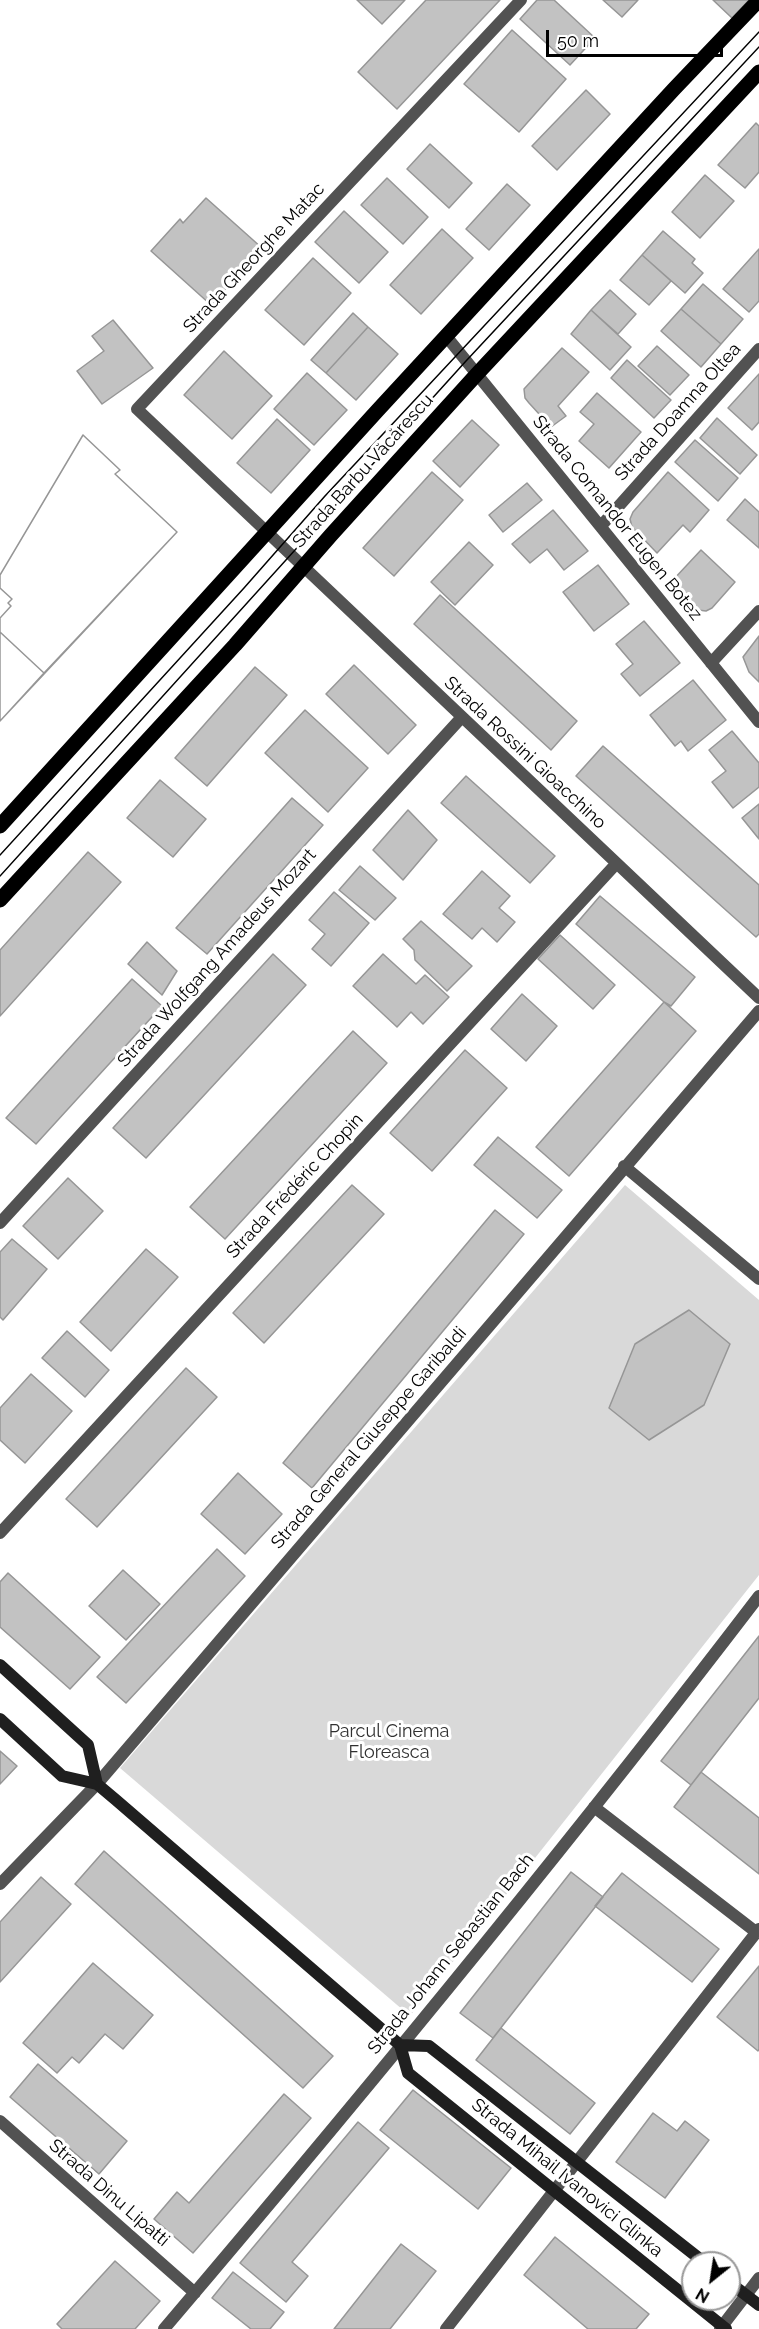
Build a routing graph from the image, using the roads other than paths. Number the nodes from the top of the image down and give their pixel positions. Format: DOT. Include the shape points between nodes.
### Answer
graph roads {
  1 [pos="521,0"];
  2 [pos="759,0"];
  3 [pos="759,72"];
  4 [pos="446,336"];
  5 [pos="759,349"];
  6 [pos="477,374"];
  7 [pos="601,526"];
  8 [pos="268,533"];
  9 [pos="303,567"];
  10 [pos="759,611"];
  11 [pos="711,663"];
  12 [pos="462,717"];
  13 [pos="759,722"];
  14 [pos="0,826"];
  15 [pos="616,864"];
  16 [pos="0,900"];
  17 [pos="759,999"];
  18 [pos="759,1011"];
  19 [pos="624,1166"];
  20 [pos="0,1223"];
  21 [pos="759,1280"];
  22 [pos="0,1533"];
  23 [pos="759,1596"];
  24 [pos="0,1665"];
  25 [pos="0,1719"];
  26 [pos="97,1784"];
  27 [pos="594,1807"];
  28 [pos="0,1884"];
  29 [pos="758,1930"];
  30 [pos="400,2045"];
  31 [pos="0,2121"];
  32 [pos="579,2162"];
  33 [pos="556,2191"];
  34 [pos="690,2251"];
  35 [pos="759,2278"];
  36 [pos="741,2291"];
  37 [pos="195,2293"];
  38 [pos="746,2295"];
  39 [pos="759,2305"];
  40 [pos="723,2328"];
  41 [pos="164,2329"];
  42 [pos="446,2329"];
  1 -- 8 [label="street, Strada Gheorghe Matac" via="137,409"];
  2 -- 4 [label="main road, Strada Barbu Văcărescu"];
  3 -- 6 [label="main road, Strada Barbu Văcărescu"];
  4 -- 6 [label="street, Strada Comandor Eugen Botez"];
  4 -- 8 [label="main road, Strada Barbu Văcărescu"];
  5 -- 7 [label="street, Strada Doamna Oltea"];
  6 -- 7 [label="street, Strada Comandor Eugen Botez"];
  6 -- 9 [label="main road, Strada Barbu Văcărescu"];
  7 -- 11 [label="street, Strada Comandor Eugen Botez"];
  8 -- 9 [label="street, Strada Rossini Gioacchino"];
  8 -- 14 [label="main road, Strada Barbu Văcărescu"];
  9 -- 12 [label="street, Strada Rossini Gioacchino"];
  9 -- 16 [label="main road, Strada Barbu Văcărescu"];
  10 -- 11 [label="street"];
  11 -- 13 [label="street, Strada Comandor Eugen Botez"];
  12 -- 15 [label="street, Strada Rossini Gioacchino"];
  12 -- 20 [label="street, Strada Wolfgang Amadeus Mozart"];
  15 -- 17 [label="street, Strada Rossini Gioacchino"];
  15 -- 22 [label="street, Strada Frédéric Chopin"];
  18 -- 19 [label="street, Strada General Giuseppe Garibaldi"];
  19 -- 21 [label="street"];
  19 -- 26 [label="street, Strada General Giuseppe Garibaldi"];
  23 -- 27 [label="street, Strada Johann Sebastian Bach"];
  24 -- 26 [label="street" via="88,1745"];
  25 -- 26 [label="street" via="62,1776"];
  26 -- 28 [label="street, Strada General Giuseppe Garibaldi"];
  26 -- 30 [label="street"];
  27 -- 29 [label="street"];
  27 -- 30 [label="street, Strada Johann Sebastian Bach"];
  29 -- 32 [label="street"];
  30 -- 32 [label="street, Strada Mihail Ivanovici Glinka" via="429,2046"];
  30 -- 33 [label="street, Strada Mihail Ivanovici Glinka" via="408,2073"];
  30 -- 37 [label="street, Strada Johann Sebastian Bach"];
  31 -- 37 [label="street, Strada Dinu Lipatti"];
  32 -- 33 [label="street"];
  32 -- 34 [label="street, Strada Mihail Ivanovici Glinka"];
  33 -- 40 [label="street, Strada Mihail Ivanovici Glinka"];
  33 -- 42 [label="street"];
  35 -- 38 [label="street"];
  36 -- 38 [label="street"];
  37 -- 41 [label="street, Strada Johann Sebastian Bach"];
  38 -- 39 [label="street"];
  38 -- 40 [label="street"];
}
